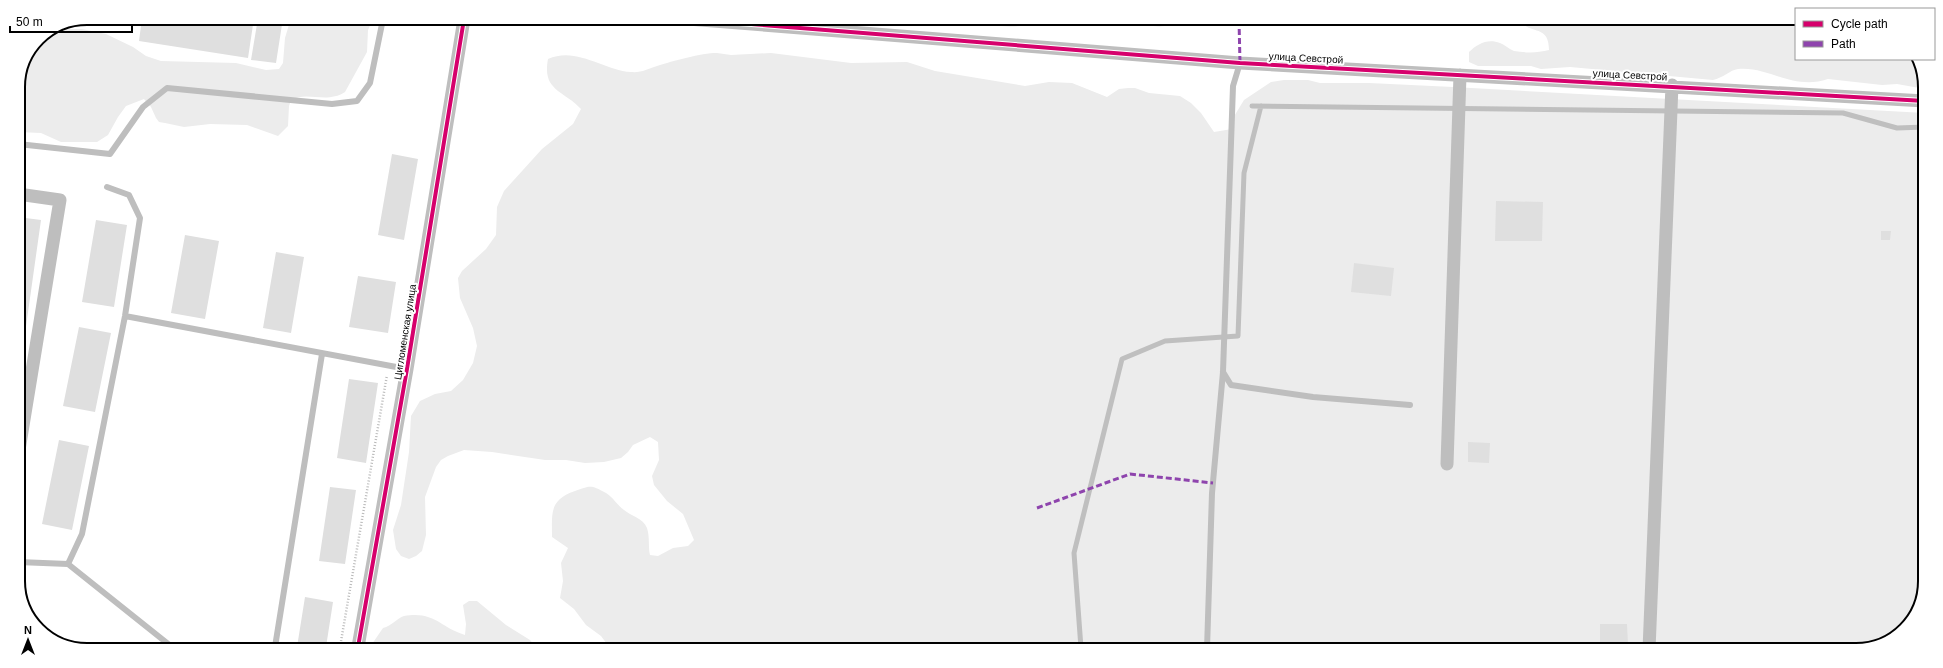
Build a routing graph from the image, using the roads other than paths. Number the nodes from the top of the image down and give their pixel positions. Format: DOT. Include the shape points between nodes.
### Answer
graph roads {
  1 [pos="382,25"];
  2 [pos="463,25"];
  3 [pos="763,25"];
  4 [pos="1240,63"];
  5 [pos="1460,74"];
  6 [pos="1672,85"];
  7 [pos="1918,101"];
  8 [pos="25,145"];
  9 [pos="107,186"];
  10 [pos="25,195"];
  11 [pos="124,316"];
  12 [pos="322,354"];
  13 [pos="407,369"];
  14 [pos="1223,372"];
  15 [pos="25,401"];
  16 [pos="1410,405"];
  17 [pos="1447,464"];
  18 [pos="25,562"];
  19 [pos="68,564"];
  20 [pos="167,643"];
  21 [pos="276,643"];
  22 [pos="359,643"];
  23 [pos="1207,643"];
  24 [pos="1649,643"];
  1 -- 8 [label="lane" via="370,83 357,101 332,104 167,88 143,107 110,154"];
  2 -- 13 [label="street, Цигломенская улица"];
  3 -- 4 [label="street, улица Севстрой"];
  4 -- 5 [label="street, улица Севстрой"];
  4 -- 14 [label="lane" via="1233,86"];
  5 -- 6 [label="street, улица Севстрой"];
  5 -- 17 [label="street"];
  6 -- 7 [label="street, улица Севстрой"];
  6 -- 24 [label="street"];
  9 -- 11 [label="lane" via="129,195 140,218"];
  10 -- 15 [label="street" via="60,200"];
  11 -- 12 [label="lane"];
  11 -- 19 [label="lane" via="82,534"];
  12 -- 13 [label="lane"];
  12 -- 21 [label="lane"];
  13 -- 22 [label="street, Цигломенская улица"];
  14 -- 16 [label="lane" via="1231,385 1313,398"];
  14 -- 23 [label="lane" via="1212,493"];
  18 -- 19 [label="lane"];
  19 -- 20 [label="lane"];
}
